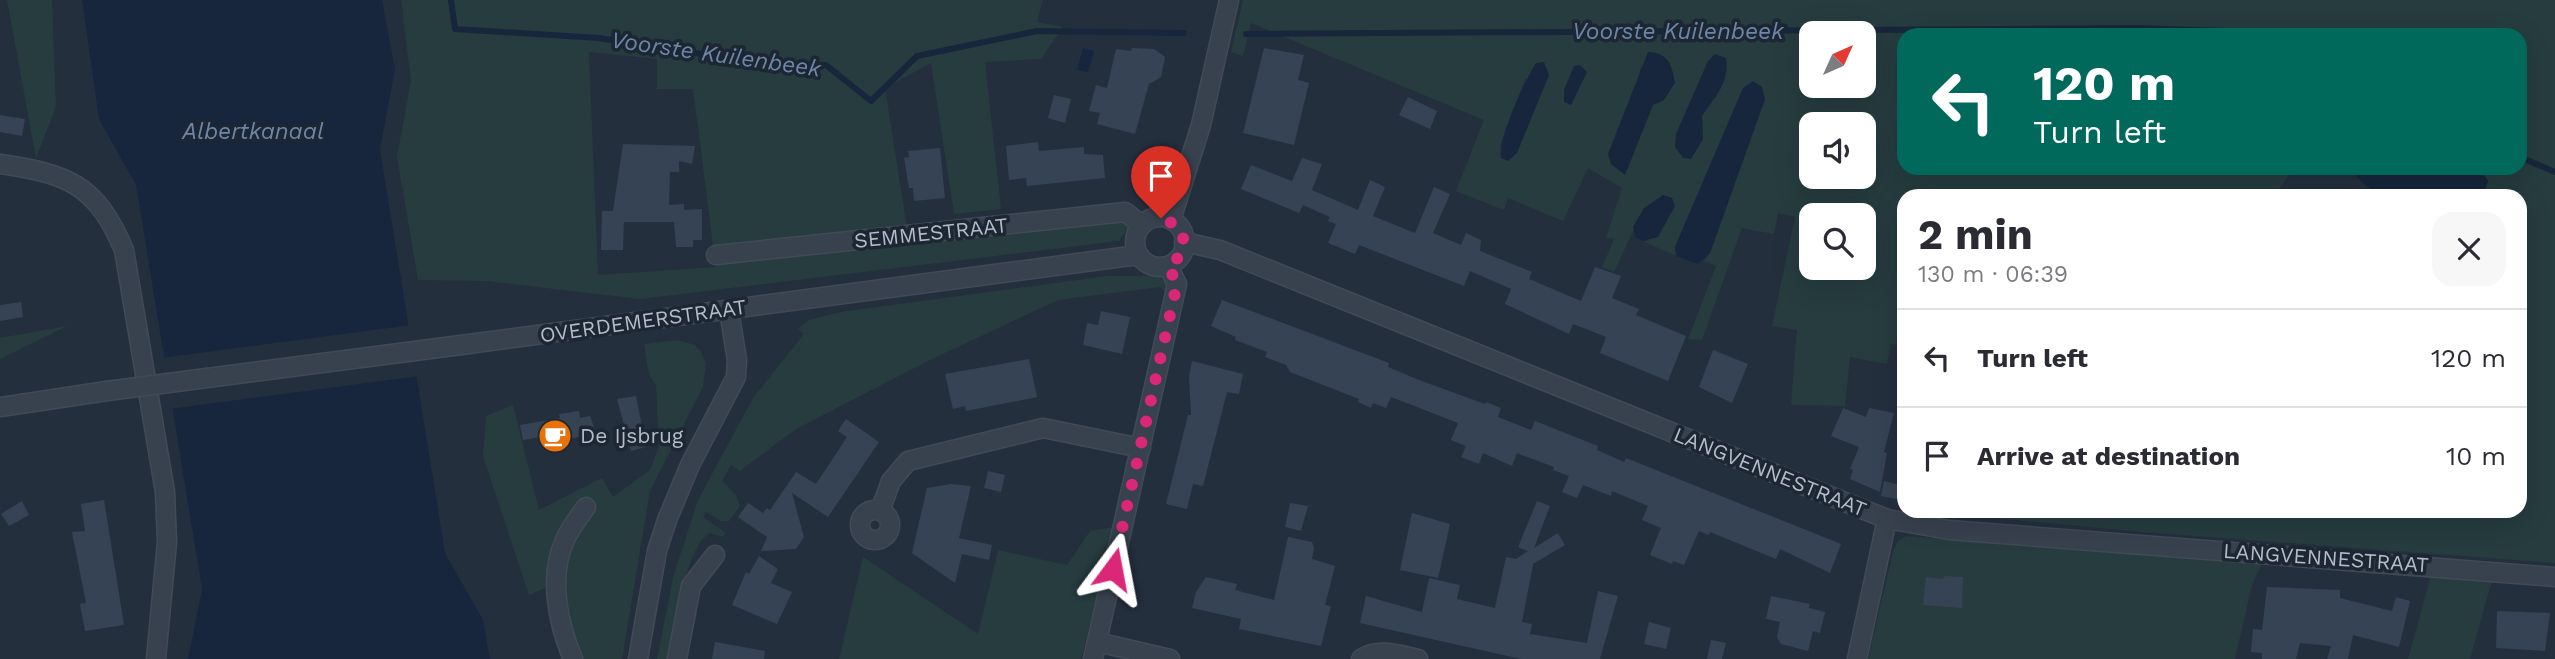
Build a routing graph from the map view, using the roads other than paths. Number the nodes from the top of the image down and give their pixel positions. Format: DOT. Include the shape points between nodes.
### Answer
graph roads {
  1 [pos="1229,0"];
  2 [pos="0,164"];
  3 [pos="1171,220"];
  4 [pos="1142,225"];
  5 [pos="1184,242"];
  6 [pos="716,255"];
  7 [pos="1138,255"];
  8 [pos="1168,266"];
  9 [pos="729,310"];
  10 [pos="0,407"];
  11 [pos="1141,448"];
  12 [pos="586,507"];
  13 [pos="880,511"];
  14 [pos="1887,519"];
  15 [pos="715,555"];
  16 [pos="2555,577"];
  17 [pos="1095,651"];
  18 [pos="156,659"];
  19 [pos="573,659"];
  20 [pos="638,659"];
  21 [pos="677,659"];
  22 [pos="1170,659"];
  23 [pos="1361,659"];
  24 [pos="1418,659"];
  25 [pos="1857,659"];
  1 -- 3 [label="street" via="1201,125"];
  2 -- 18 [label="street" via="55,173 87,191 111,218 124,250 164,492 167,542"];
  3 -- 4 [label="street" via="1150,219"];
  3 -- 5 [label="street"];
  4 -- 6 [label="street, SEMMESTRAAT" via="1125,212"];
  4 -- 7 [label="street" via="1135,239"];
  5 -- 8 [label="street" via="1183,252"];
  5 -- 14 [label="street, LANGVENNESTRAAT" via="1220,250"];
  7 -- 8 [label="street" via="1151,266"];
  7 -- 9 [label="street, OVERDEMERSTRAAT"];
  8 -- 11 [label="street" via="1177,284"];
  9 -- 10 [label="street, OVERDEMERSTRAAT, bridge"];
  9 -- 20 [label="street" via="736,377 667,520"];
  11 -- 13 [label="street" via="1043,428 908,461 884,493"];
  11 -- 17 [label="street"];
  12 -- 19 [label="street" via="564,540 558,565 556,596"];
  14 -- 16 [label="street, LANGVENNESTRAAT" via="1949,530"];
  14 -- 25 [label="street"];
  15 -- 21 [label="street" via="691,586"];
  17 -- 22 [label="street"];
  23 -- 24 [label="street" via="1390,653"];
}
